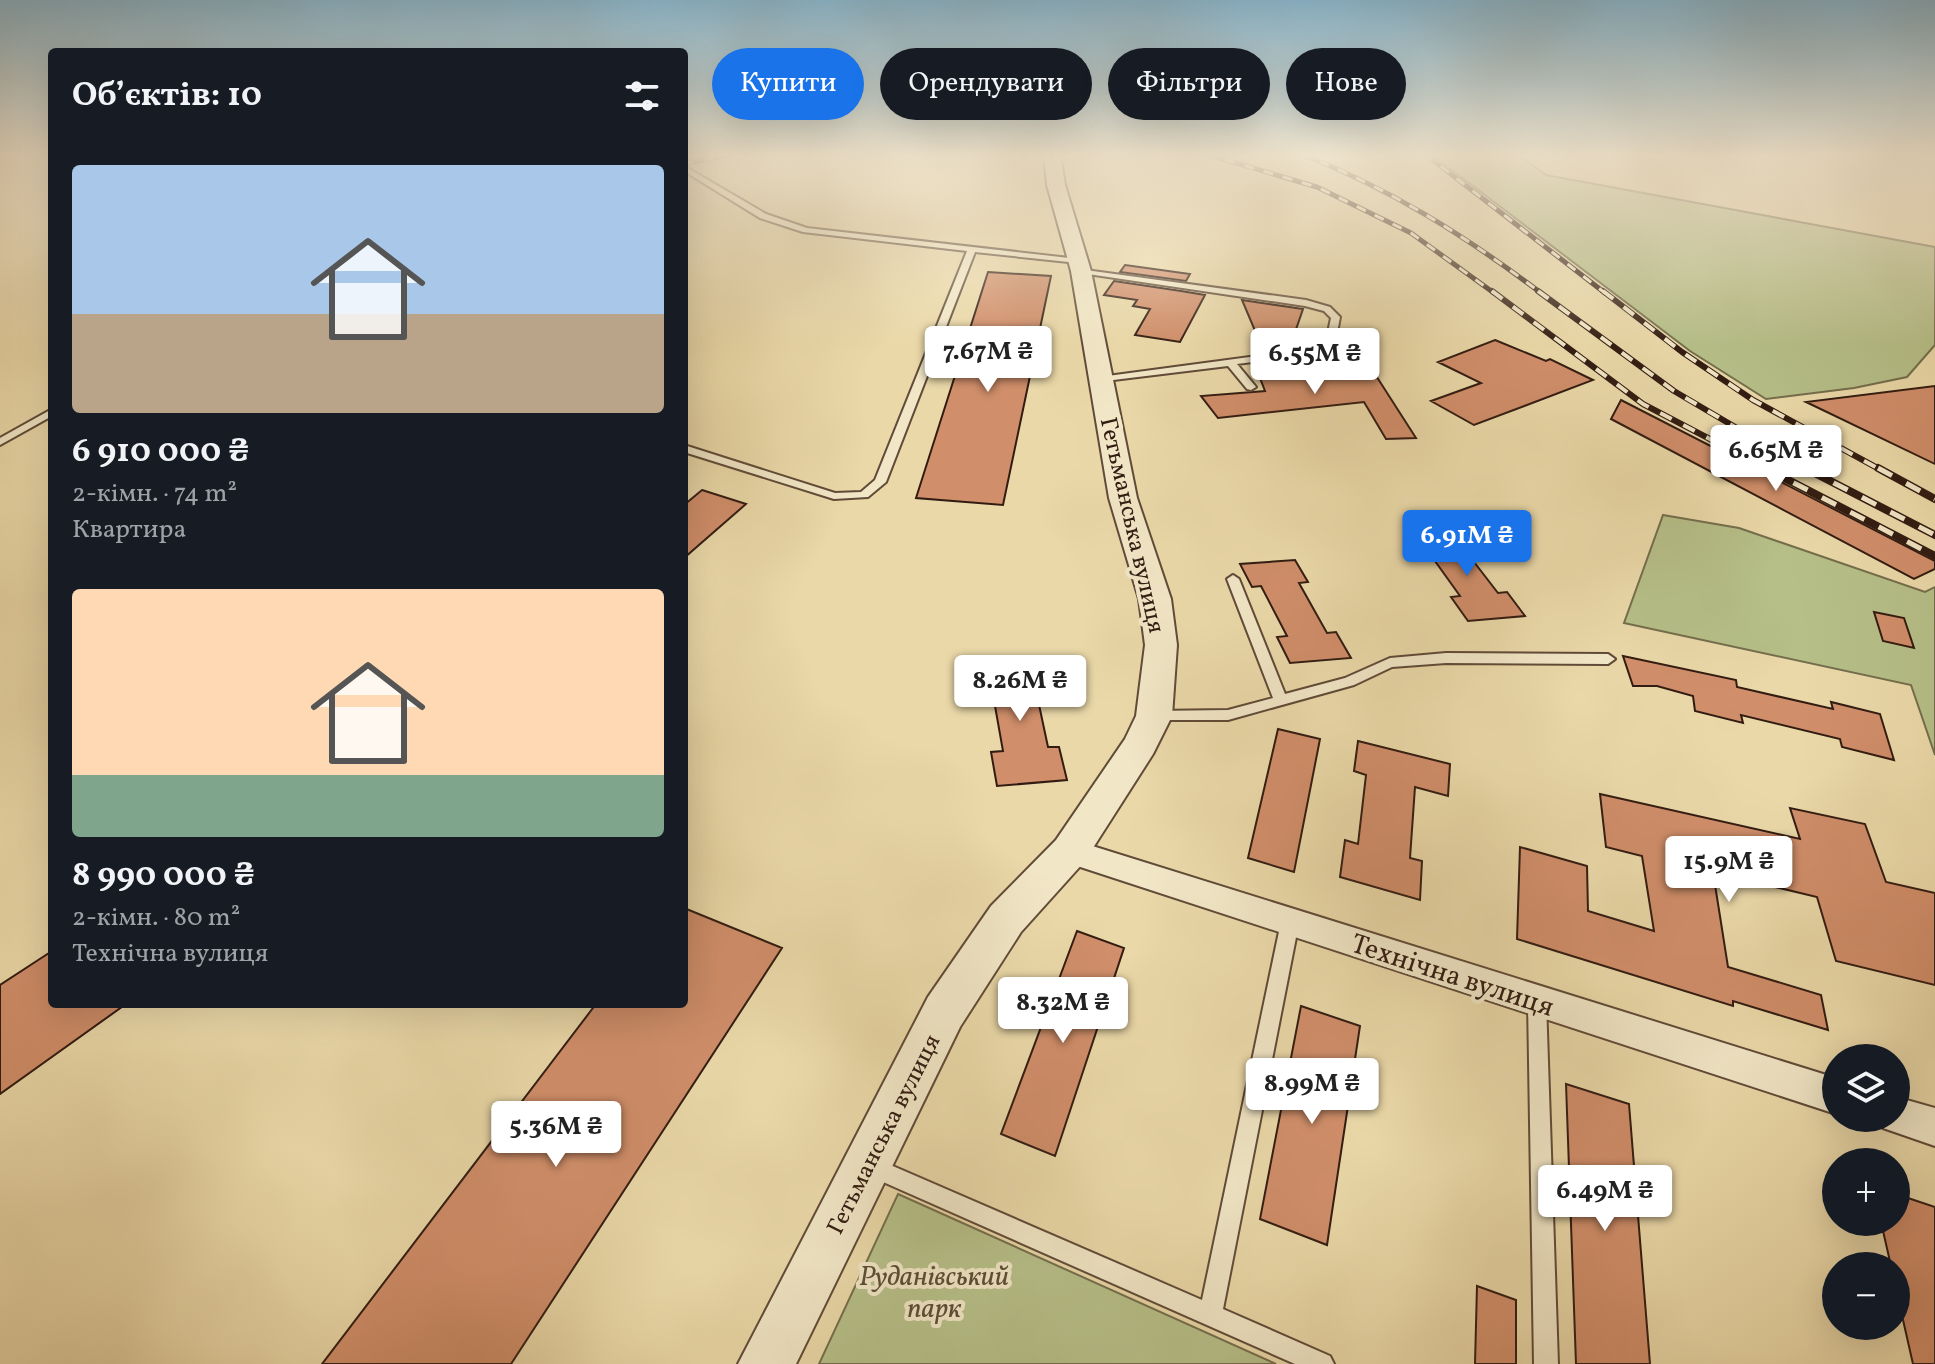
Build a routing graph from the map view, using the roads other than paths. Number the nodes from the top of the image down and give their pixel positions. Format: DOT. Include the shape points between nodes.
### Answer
graph roads {
  1 [pos="768,218"];
  2 [pos="1066,218"];
  3 [pos="972,249"];
  4 [pos="1080,266"];
  5 [pos="1231,363"];
  6 [pos="1100,380"];
  7 [pos="1251,387"];
  8 [pos="48,414"];
  9 [pos="0,442"];
  10 [pos="688,449"];
  11 [pos="1233,579"];
  12 [pos="1608,659"];
  13 [pos="1281,701"];
  14 [pos="1154,716"];
  15 [pos="1070,851"];
  16 [pos="1290,922"];
  17 [pos="1537,1001"];
  18 [pos="1822,1092"];
  19 [pos="1910,1119"];
  20 [pos="1935,1127"];
  21 [pos="868,1166"];
  22 [pos="1210,1315"];
  23 [pos="766,1364"];
  24 [pos="1322,1364"];
  25 [pos="1546,1364"];
  1 -- 3 [label="lane" via="794,227"];
  2 -- 4 [label="street, Гетьманська вулиця"];
  3 -- 4 [label="lane"];
  3 -- 10 [label="lane" via="880,482 864,495 834,496"];
  4 -- 5 [label="lane" via="1306,303 1336,317 1329,349"];
  4 -- 6 [label="street, Гетьманська вулиця"];
  5 -- 6 [label="lane"];
  5 -- 7 [label="lane"];
  6 -- 14 [label="street, Гетьманська вулиця" via="1123,498 1155,599 1161,645"];
  8 -- 9 [label="lane"];
  11 -- 13 [label="lane"];
  12 -- 13 [label="lane" via="1390,663 1349,682"];
  13 -- 14 [label="lane" via="1228,715"];
  14 -- 15 [label="street, Гетьманська вулиця"];
  15 -- 16 [label="street, Технічна вулиця"];
  15 -- 21 [label="street, Гетьманська вулиця" via="1006,919 944,1012"];
  16 -- 17 [label="street, Технічна вулиця"];
  16 -- 22 [label="lane"];
  17 -- 18 [label="street, Технічна вулиця"];
  17 -- 25 [label="lane"];
  19 -- 20 [label="street"];
  21 -- 22 [label="lane"];
  21 -- 23 [label="street, Гетьманська вулиця"];
  22 -- 24 [label="lane"];
}
